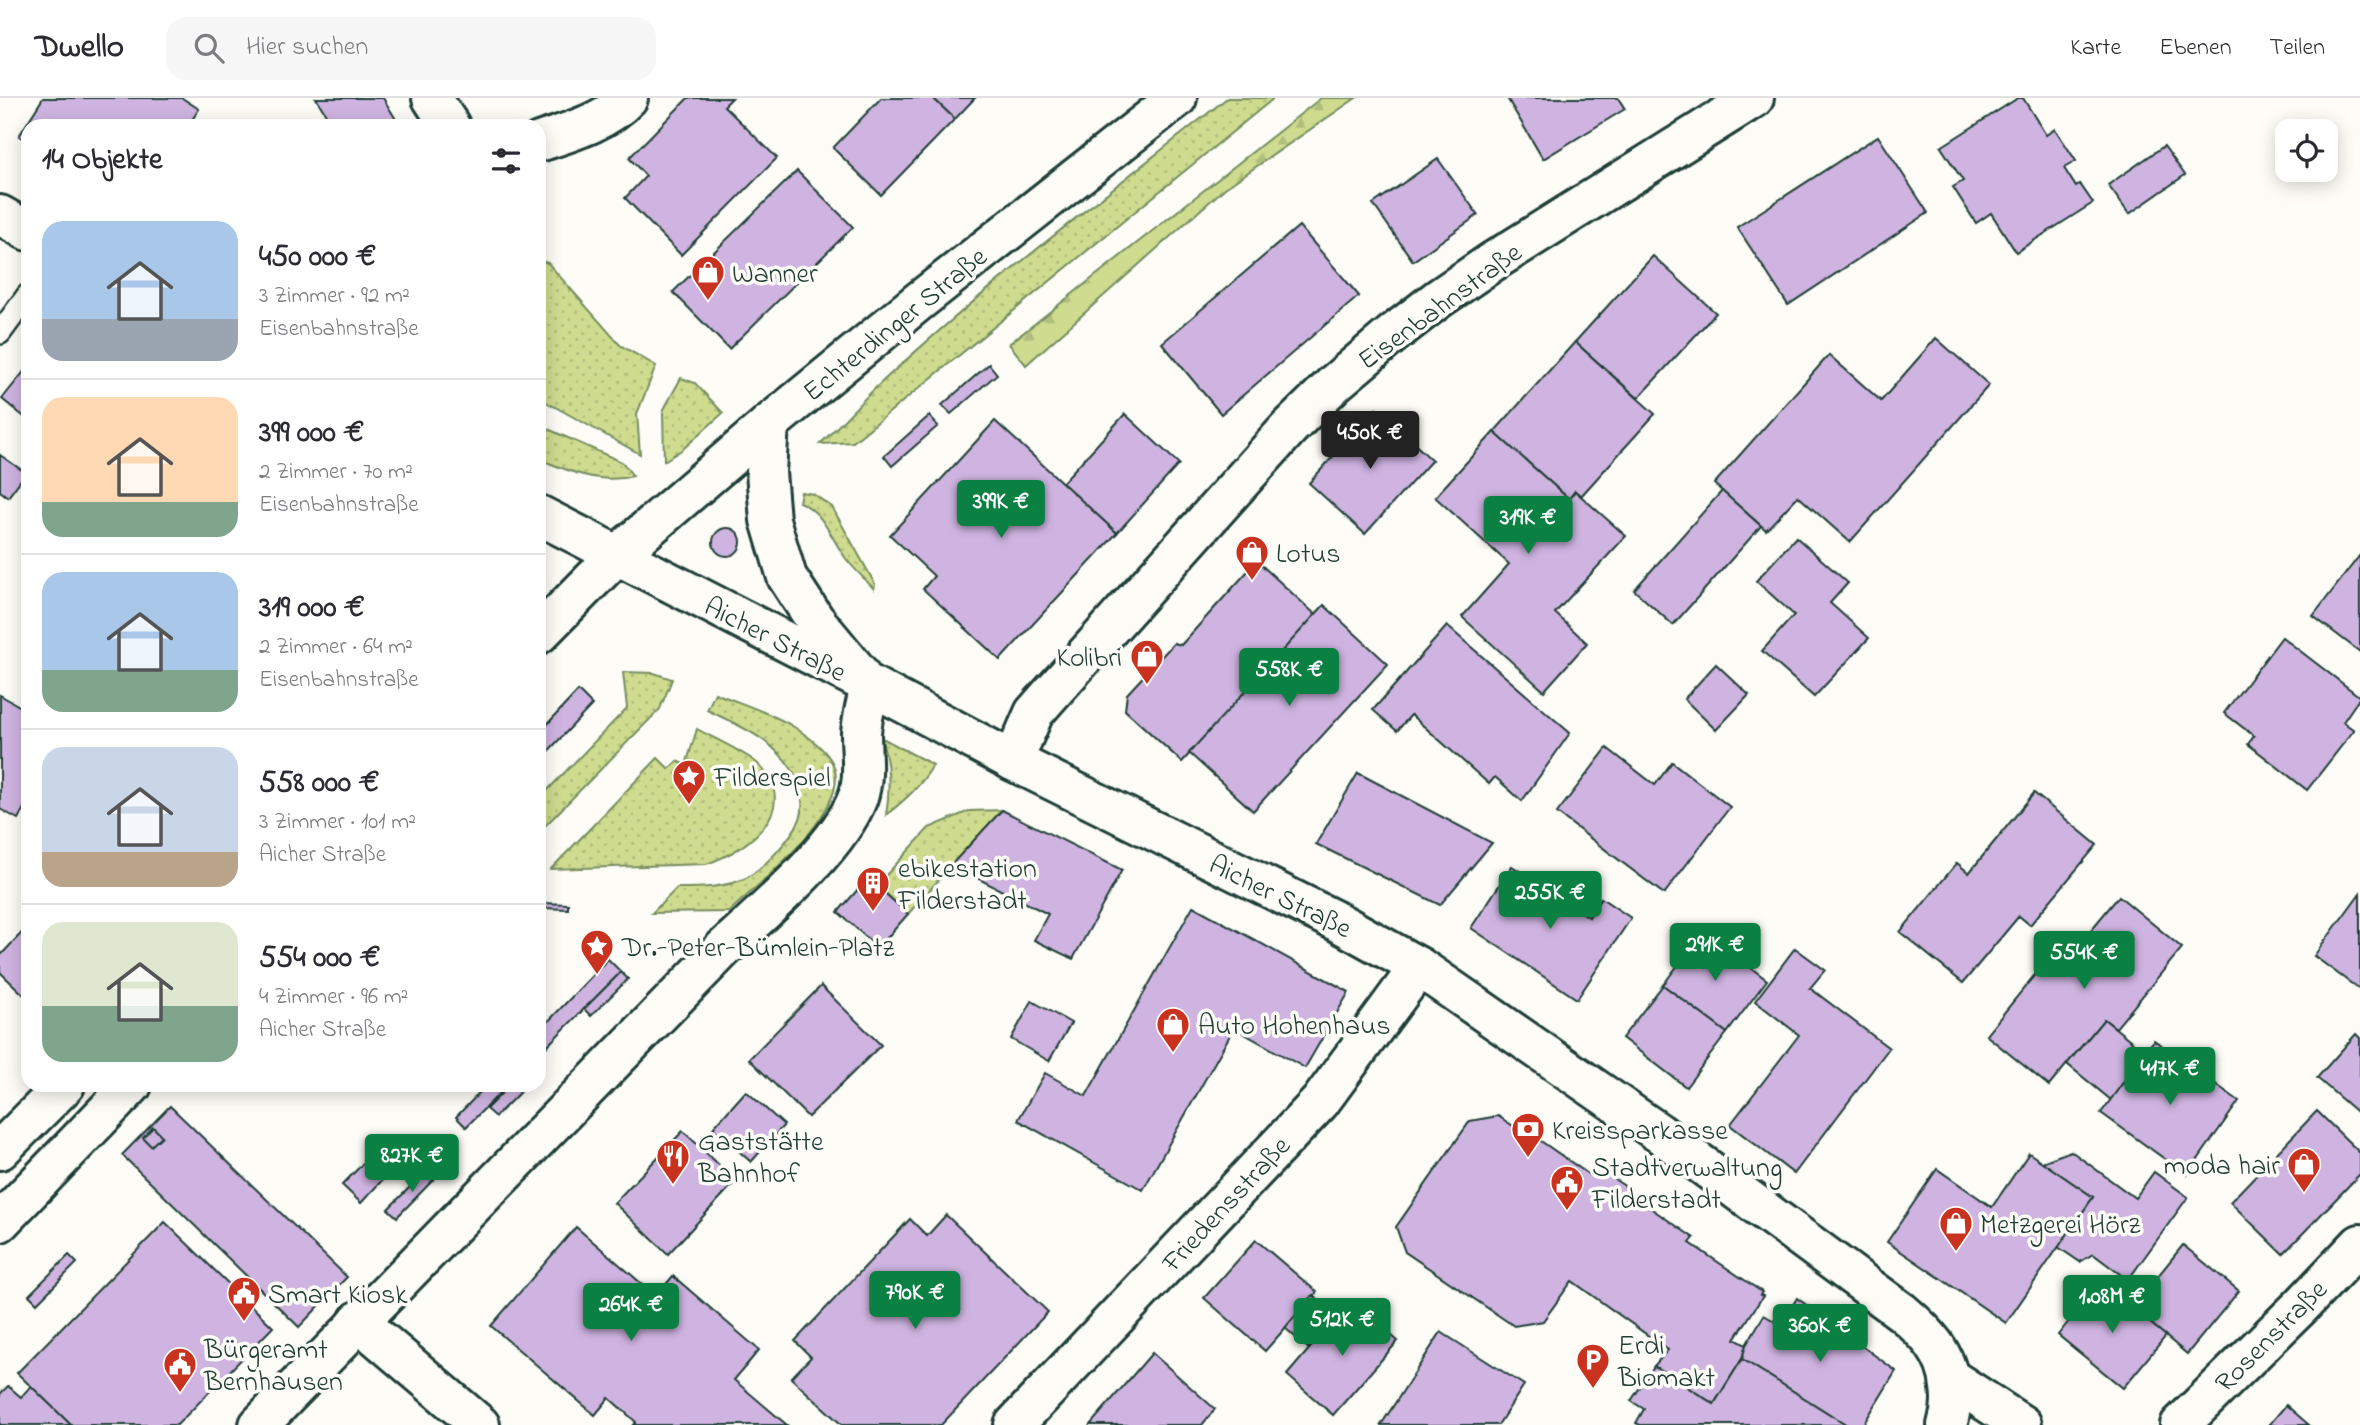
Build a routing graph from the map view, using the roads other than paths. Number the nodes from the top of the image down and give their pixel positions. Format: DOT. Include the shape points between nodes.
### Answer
graph roads {
  1 [pos="432,98"];
  2 [pos="628,98"];
  3 [pos="1177,98"];
  4 [pos="1754,98"];
  5 [pos="446,119"];
  6 [pos="546,140"];
  7 [pos="0,215"];
  8 [pos="21,227"];
  9 [pos="21,304"];
  10 [pos="0,333"];
  11 [pos="769,424"];
  12 [pos="546,520"];
  13 [pos="616,556"];
  14 [pos="546,627"];
  15 [pos="870,685"];
  16 [pos="1013,761"];
  17 [pos="1419,967"];
  18 [pos="58,1092"];
  19 [pos="125,1092"];
  20 [pos="0,1150"];
  21 [pos="0,1171"];
  22 [pos="8,1214"];
  23 [pos="2360,1244"];
  24 [pos="358,1321"];
  25 [pos="1950,1378"];
  26 [pos="259,1425"];
  27 [pos="480,1425"];
  28 [pos="1014,1425"];
  29 [pos="1947,1425"];
  30 [pos="2022,1425"];
  31 [pos="2179,1425"];
  1 -- 5 [label="main road"];
  2 -- 6 [label="main road" via="582,127"];
  3 -- 11 [label="main road, Echterdinger Straße"];
  4 -- 16 [label="main road, Eisenbahnstraße" via="1438,299 1335,383 1289,428 1034,713"];
  7 -- 8 [label="main road"];
  9 -- 10 [label="lane"];
  11 -- 13 [label="main road, Echterdinger Straße"];
  11 -- 15 [label="main road" via="770,520 788,577 815,620"];
  12 -- 13 [label="main road, Aicher Straße"];
  13 -- 14 [label="main road, Echterdinger Straße"];
  13 -- 15 [label="main road, Aicher Straße"];
  15 -- 16 [label="main road, Aicher Straße"];
  15 -- 24 [label="main road" via="861,730 859,795 830,843"];
  16 -- 17 [label="main road, Aicher Straße"];
  17 -- 25 [label="main road, Aicher Straße" via="1659,1133 1902,1312 1937,1346"];
  17 -- 28 [label="main road, Friedensstraße" via="1320,1102"];
  18 -- 20 [label="main road"];
  19 -- 22 [label="main road"];
  21 -- 22 [label="main road" via="13,1176 16,1186"];
  23 -- 31 [label="main road, Rosenstraße"];
  24 -- 26 [label="main road"];
  24 -- 27 [label="main road"];
  25 -- 29 [label="main road"];
  25 -- 30 [label="main road"];
}
